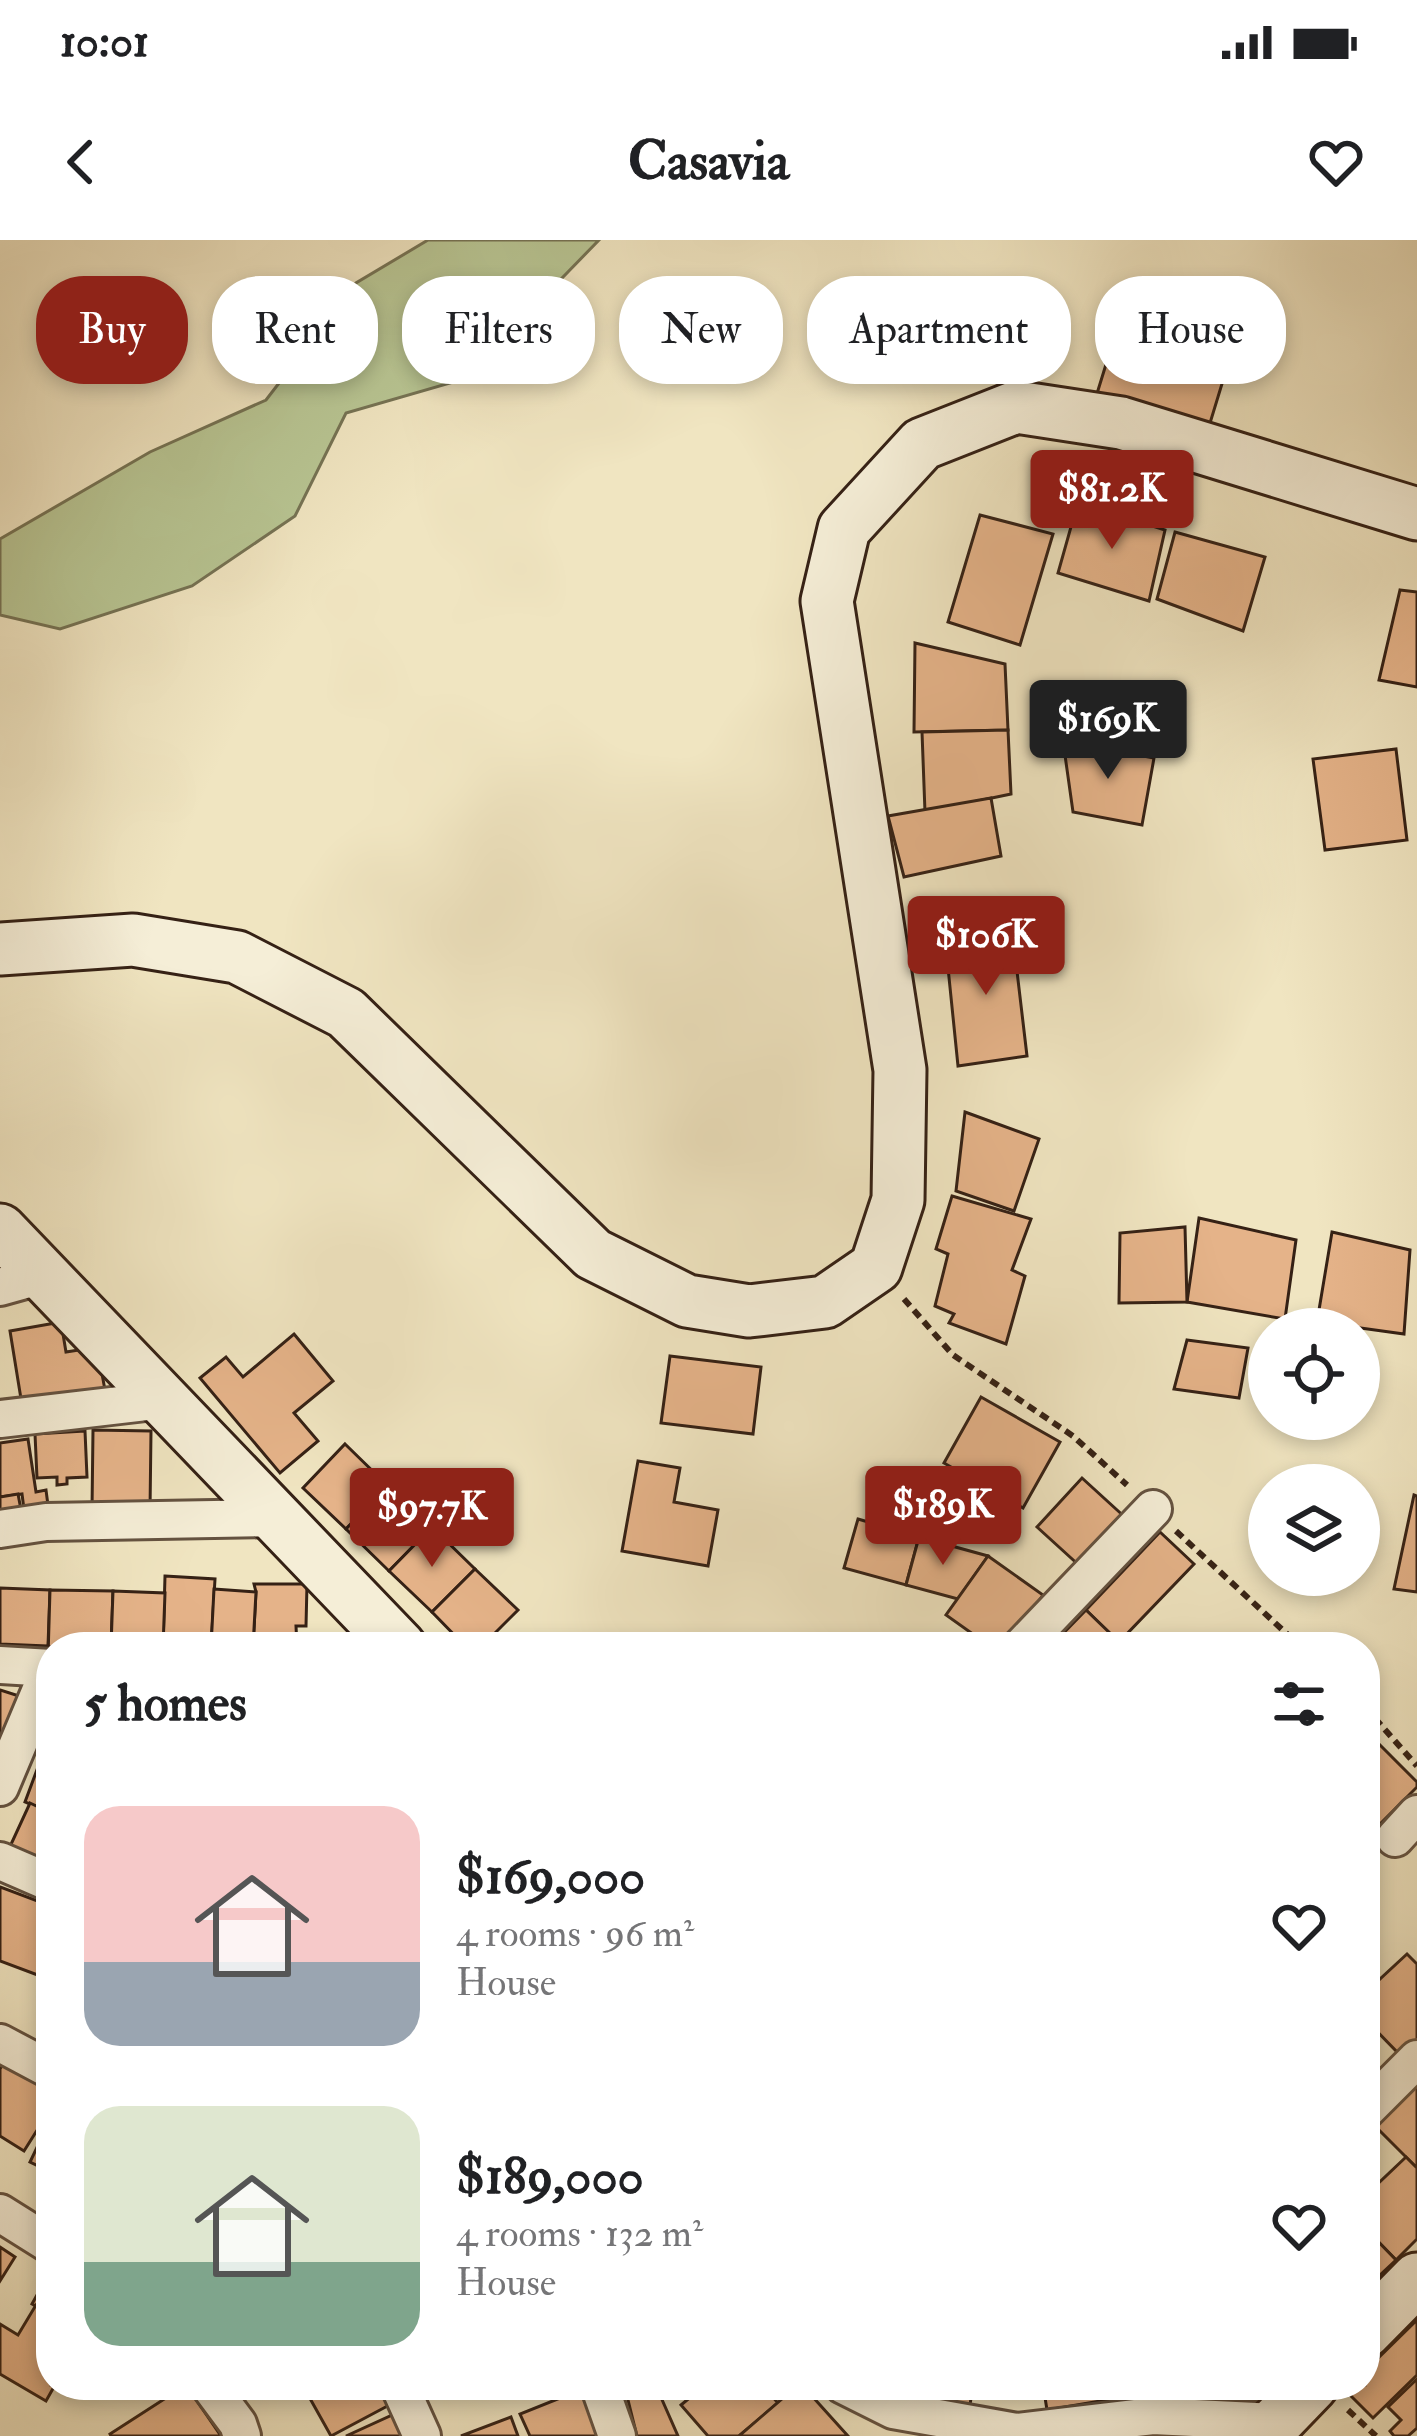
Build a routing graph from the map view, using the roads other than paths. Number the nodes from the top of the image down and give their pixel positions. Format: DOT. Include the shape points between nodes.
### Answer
graph roads {
  1 [pos="1417,514"];
  2 [pos="0,949"];
  3 [pos="0,1231"];
  4 [pos="21,1281"];
  5 [pos="163,1400"];
  6 [pos="0,1419"];
  7 [pos="1153,1509"];
  8 [pos="276,1518"];
  9 [pos="0,1529"];
  10 [pos="386,1632"];
  11 [pos="1035,1632"];
  12 [pos="0,1665"];
  13 [pos="36,1667"];
  14 [pos="36,1701"];
  15 [pos="0,1787"];
  16 [pos="0,1861"];
  17 [pos="36,1877"];
  18 [pos="0,2043"];
  19 [pos="1417,2059"];
  20 [pos="36,2063"];
  21 [pos="1380,2096"];
  22 [pos="0,2213"];
  23 [pos="36,2236"];
  24 [pos="1417,2279"];
  25 [pos="1380,2317"];
  26 [pos="220,2400"];
  27 [pos="406,2400"];
  28 [pos="604,2400"];
  29 [pos="873,2400"];
  30 [pos="1297,2400"];
  31 [pos="1269,2429"];
  32 [pos="1015,2434"];
  33 [pos="242,2436"];
  34 [pos="422,2436"];
  35 [pos="617,2436"];
  1 -- 2 [label="main road" via="1121,424 1016,407 922,444 844,529 827,602 900,1070 898,1200 876,1267 825,1302 749,1311 687,1300 593,1254 346,1013 237,957 133,940"];
  3 -- 4 [label="main road"];
  4 -- 5 [label="main road"];
  5 -- 6 [label="street"];
  5 -- 8 [label="main road"];
  7 -- 11 [label="street"];
  8 -- 9 [label="street"];
  8 -- 10 [label="main road"];
  12 -- 13 [label="street"];
  14 -- 15 [label="street"];
  16 -- 17 [label="street"];
  18 -- 20 [label="street"];
  19 -- 21 [label="street"];
  22 -- 23 [label="street"];
  24 -- 25 [label="main road"];
  26 -- 33 [label="street"];
  27 -- 34 [label="street"];
  28 -- 35 [label="street"];
  29 -- 32 [label="street"];
  30 -- 31 [label="main road"];
  31 -- 32 [label="street" via="1153,2416"];
}
